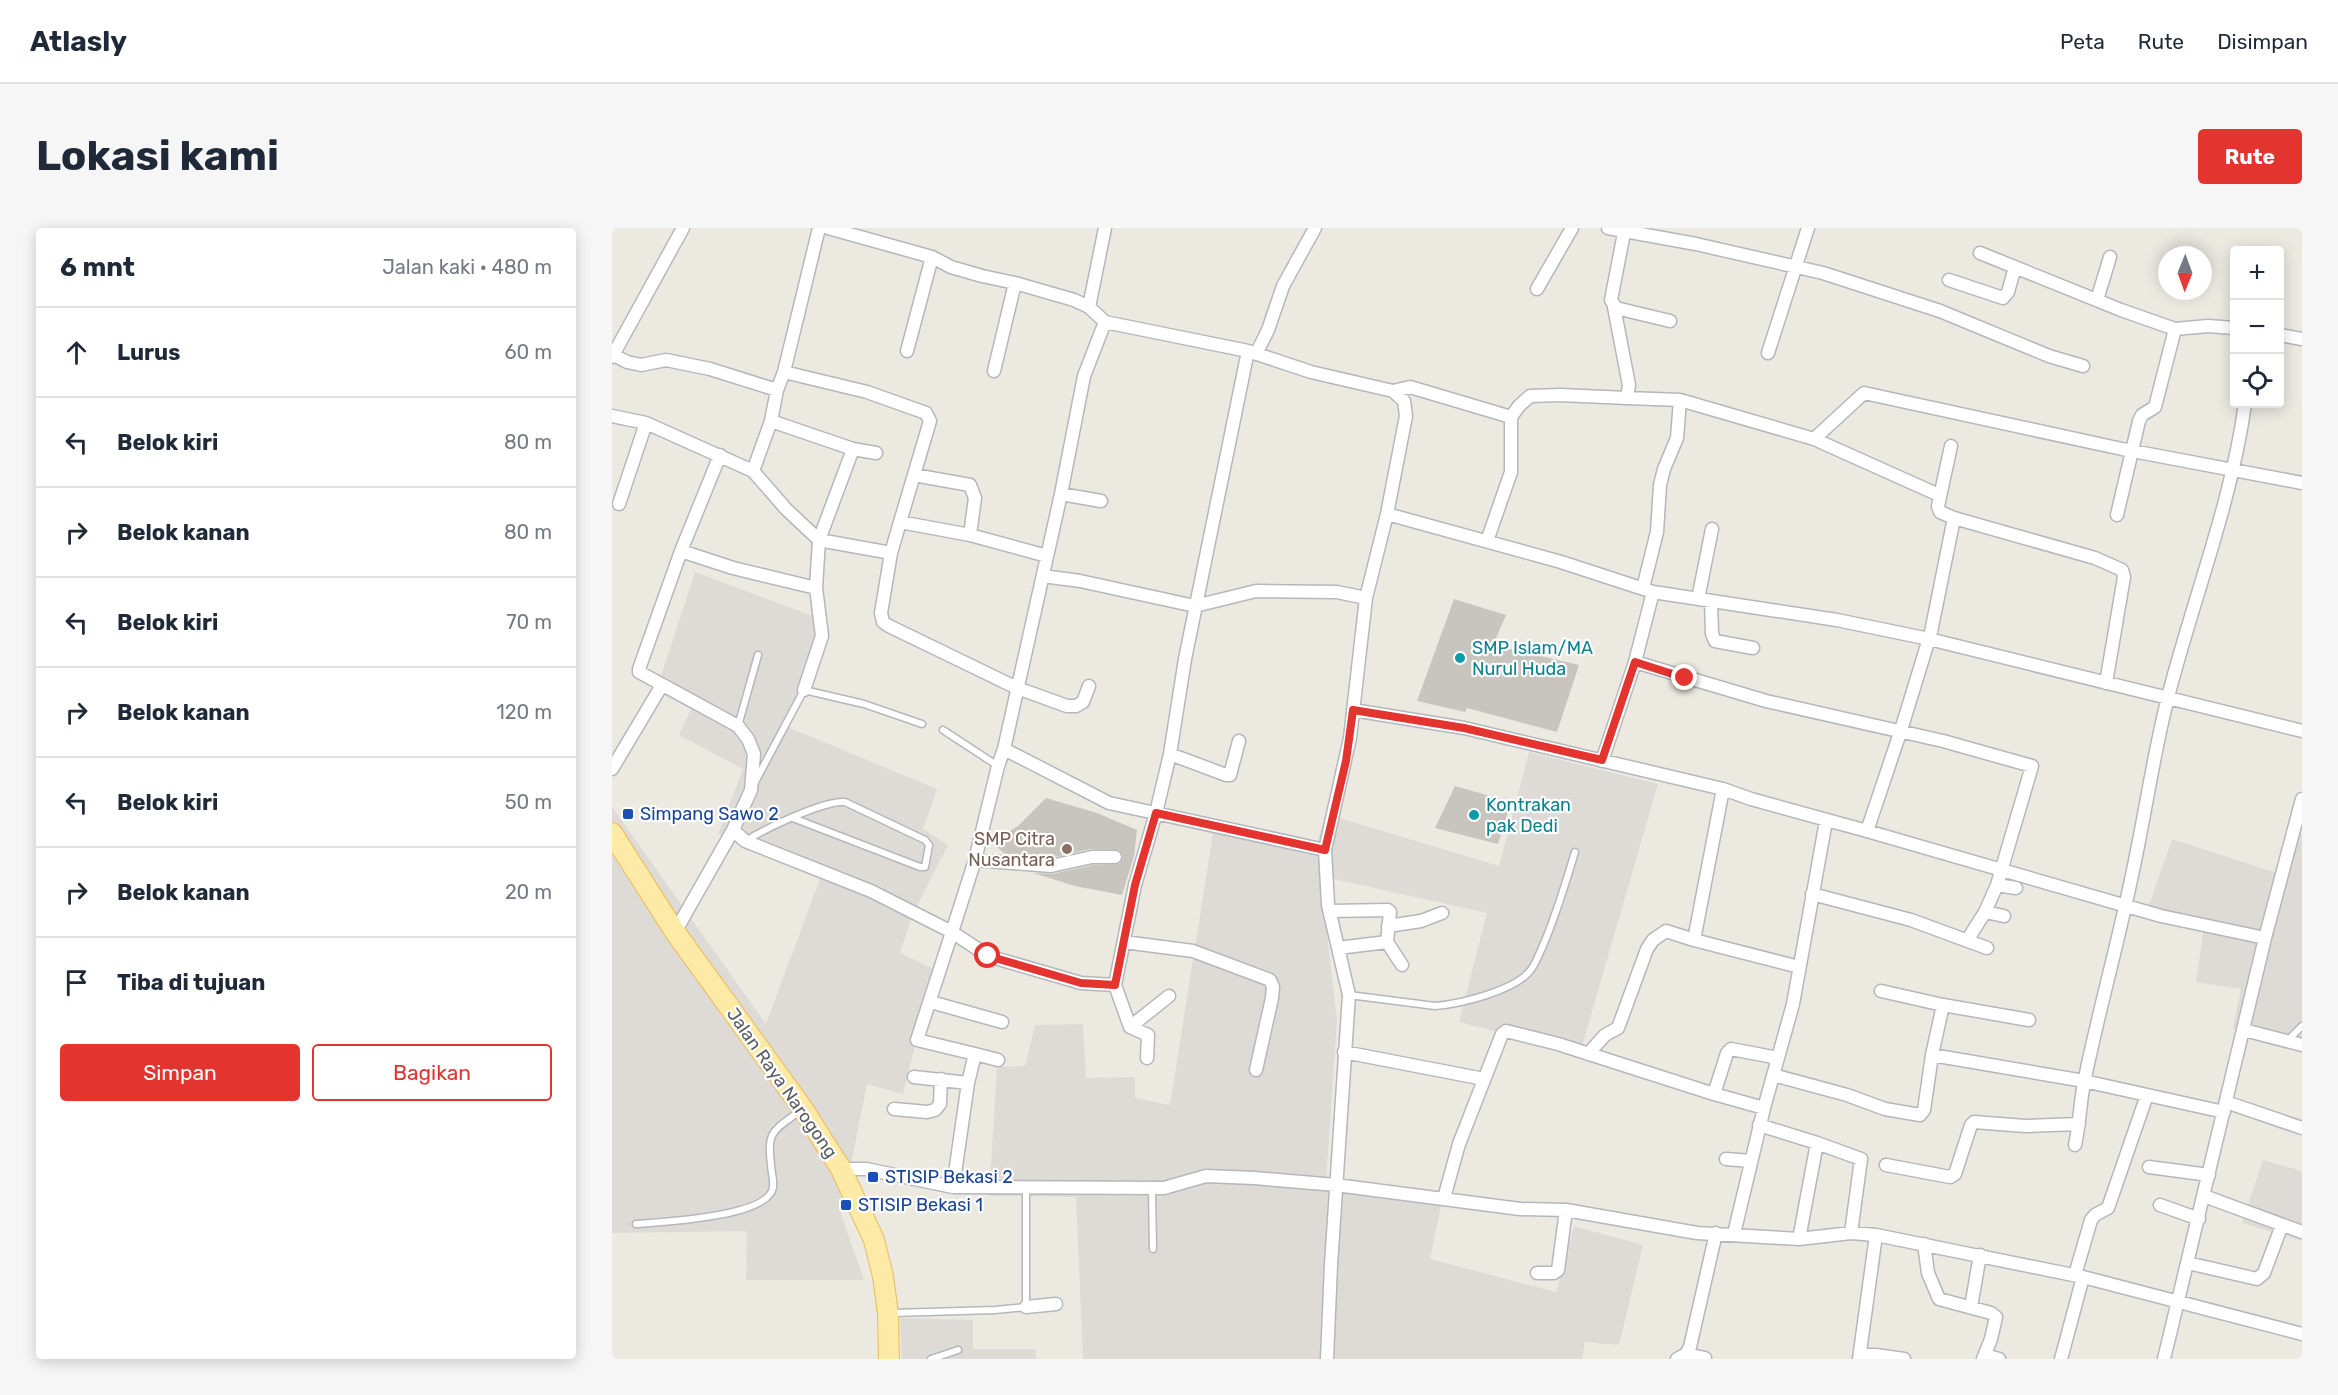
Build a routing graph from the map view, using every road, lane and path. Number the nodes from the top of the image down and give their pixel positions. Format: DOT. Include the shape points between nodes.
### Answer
graph roads {
  1 [pos="683,228"];
  2 [pos="819,228"];
  3 [pos="828,228"];
  4 [pos="1105,228"];
  5 [pos="1315,228"];
  6 [pos="1572,228"];
  7 [pos="1608,228"];
  8 [pos="1808,228"];
  9 [pos="1624,232"];
  10 [pos="1980,253"];
  11 [pos="932,257"];
  12 [pos="2110,257"];
  13 [pos="1796,267"];
  14 [pos="2015,267"];
  15 [pos="1949,280"];
  16 [pos="1015,283"];
  17 [pos="1537,289"];
  18 [pos="2097,300"];
  19 [pos="1089,307"];
  20 [pos="1614,307"];
  21 [pos="1670,321"];
  22 [pos="1105,322"];
  23 [pos="2230,328"];
  24 [pos="2175,329"];
  25 [pos="2284,336"];
  26 [pos="2302,339"];
  27 [pos="907,351"];
  28 [pos="1252,353"];
  29 [pos="1768,353"];
  30 [pos="613,356"];
  31 [pos="2083,366"];
  32 [pos="994,371"];
  33 [pos="784,372"];
  34 [pos="777,390"];
  35 [pos="1393,391"];
  36 [pos="1627,398"];
  37 [pos="1680,400"];
  38 [pos="2244,408"];
  39 [pos="612,416"];
  40 [pos="1511,417"];
  41 [pos="771,421"];
  42 [pos="646,423"];
  43 [pos="1814,440"];
  44 [pos="1951,446"];
  45 [pos="853,449"];
  46 [pos="2132,451"];
  47 [pos="876,453"];
  48 [pos="720,455"];
  49 [pos="753,471"];
  50 [pos="2233,471"];
  51 [pos="914,475"];
  52 [pos="2302,483"];
  53 [pos="1061,494"];
  54 [pos="1939,495"];
  55 [pos="1101,501"];
  56 [pos="619,504"];
  57 [pos="1387,514"];
  58 [pos="2117,515"];
  59 [pos="1954,518"];
  60 [pos="900,522"];
  61 [pos="1712,529"];
  62 [pos="970,536"];
  63 [pos="819,540"];
  64 [pos="1487,541"];
  65 [pos="681,551"];
  66 [pos="891,553"];
  67 [pos="1047,556"];
  68 [pos="1043,576"];
  69 [pos="816,588"];
  70 [pos="1648,590"];
  71 [pos="1366,598"];
  72 [pos="1698,599"];
  73 [pos="1711,600"];
  74 [pos="1195,606"];
  75 [pos="1929,639"];
  76 [pos="1753,648"];
  77 [pos="758,655"];
  78 [pos="1635,662"];
  79 [pos="2106,683"];
  80 [pos="662,686"];
  81 [pos="1089,686"];
  82 [pos="1017,688"];
  83 [pos="804,690"];
  84 [pos="2168,698"];
  85 [pos="1353,710"];
  86 [pos="922,724"];
  87 [pos="738,726"];
  88 [pos="943,730"];
  89 [pos="1901,730"];
  90 [pos="2302,731"];
  91 [pos="1239,741"];
  92 [pos="1004,749"];
  93 [pos="1170,754"];
  94 [pos="1602,760"];
  95 [pos="998,766"];
  96 [pos="612,770"];
  97 [pos="1723,789"];
  98 [pos="751,790"];
  99 [pos="2302,799"];
  100 [pos="1156,813"];
  101 [pos="793,818"];
  102 [pos="1826,821"];
  103 [pos="733,830"];
  104 [pos="1867,831"];
  105 [pos="612,833"];
  106 [pos="745,841"];
  107 [pos="1325,850"];
  108 [pos="1575,852"];
  109 [pos="1115,857"];
  110 [pos="975,860"];
  111 [pos="2002,871"];
  112 [pos="1998,885"];
  113 [pos="2016,888"];
  114 [pos="1812,894"];
  115 [pos="2126,905"];
  116 [pos="1330,911"];
  117 [pos="1985,912"];
  118 [pos="1442,913"];
  119 [pos="2004,916"];
  120 [pos="1388,926"];
  121 [pos="675,932"];
  122 [pos="952,932"];
  123 [pos="2265,938"];
  124 [pos="1968,939"];
  125 [pos="1694,940"];
  126 [pos="1124,942"];
  127 [pos="1387,942"];
  128 [pos="1338,948"];
  129 [pos="1987,948"];
  130 [pos="1402,965"];
  131 [pos="1799,967"];
  132 [pos="1115,985"];
  133 [pos="1881,991"];
  134 [pos="1349,995"];
  135 [pos="1168,996"];
  136 [pos="931,1002"];
  137 [pos="1943,1005"];
  138 [pos="2029,1020"];
  139 [pos="1002,1022"];
  140 [pos="2302,1026"];
  141 [pos="1130,1027"];
  142 [pos="2244,1030"];
  143 [pos="2288,1041"];
  144 [pos="2302,1045"];
  145 [pos="1344,1052"];
  146 [pos="975,1054"];
  147 [pos="1588,1054"];
  148 [pos="1932,1055"];
  149 [pos="1778,1058"];
  150 [pos="1147,1059"];
  151 [pos="998,1060"];
  152 [pos="1256,1070"];
  153 [pos="1773,1075"];
  154 [pos="914,1077"];
  155 [pos="941,1079"];
  156 [pos="1484,1079"];
  157 [pos="2084,1081"];
  158 [pos="968,1083"];
  159 [pos="1714,1094"];
  160 [pos="2147,1095"];
  161 [pos="2225,1107"];
  162 [pos="1764,1108"];
  163 [pos="803,1109"];
  164 [pos="894,1109"];
  165 [pos="1759,1125"];
  166 [pos="2079,1125"];
  167 [pos="2302,1128"];
  168 [pos="1817,1143"];
  169 [pos="2075,1145"];
  170 [pos="1726,1159"];
  171 [pos="1751,1161"];
  172 [pos="1886,1165"];
  173 [pos="2149,1167"];
  174 [pos="841,1169"];
  175 [pos="2209,1175"];
  176 [pos="1336,1185"];
  177 [pos="953,1187"];
  178 [pos="1026,1187"];
  179 [pos="1152,1187"];
  180 [pos="2204,1196"];
  181 [pos="1444,1198"];
  182 [pos="2160,1205"];
  183 [pos="1566,1210"];
  184 [pos="2199,1219"];
  185 [pos="636,1224"];
  186 [pos="2282,1225"];
  187 [pos="2302,1232"];
  188 [pos="1716,1233"];
  189 [pos="1851,1233"];
  190 [pos="1734,1234"];
  191 [pos="1876,1235"];
  192 [pos="1799,1239"];
  193 [pos="1924,1244"];
  194 [pos="1153,1249"];
  195 [pos="1980,1255"];
  196 [pos="2188,1263"];
  197 [pos="1537,1273"];
  198 [pos="2079,1276"];
  199 [pos="2178,1302"];
  200 [pos="1056,1304"];
  201 [pos="1026,1307"];
  202 [pos="1971,1307"];
  203 [pos="888,1314"];
  204 [pos="2302,1334"];
  205 [pos="958,1350"];
  206 [pos="1681,1357"];
  207 [pos="1860,1357"];
  208 [pos="1984,1357"];
  209 [pos="1705,1358"];
  210 [pos="889,1359"];
  211 [pos="931,1359"];
  212 [pos="1327,1359"];
  213 [pos="1904,1359"];
  214 [pos="1999,1359"];
  215 [pos="2061,1359"];
  216 [pos="2163,1359"];
  1 -- 30 [label="street"];
  2 -- 33 [label="street"];
  3 -- 11 [label="street"];
  4 -- 19 [label="street"];
  5 -- 28 [label="street" via="1283,286 1268,330"];
  6 -- 17 [label="street"];
  7 -- 9 [label="street"];
  8 -- 13 [label="street"];
  9 -- 13 [label="street"];
  9 -- 20 [label="street" via="1611,300"];
  10 -- 14 [label="street"];
  11 -- 16 [label="street" via="951,267"];
  11 -- 27 [label="street"];
  12 -- 18 [label="street"];
  13 -- 29 [label="street"];
  13 -- 31 [label="street" via="1940,311"];
  14 -- 15 [label="street" via="2003,298"];
  14 -- 18 [label="street"];
  16 -- 19 [label="street"];
  16 -- 32 [label="street"];
  18 -- 24 [label="street"];
  19 -- 22 [label="street"];
  20 -- 21 [label="street"];
  20 -- 36 [label="street" via="1629,385"];
  22 -- 28 [label="street"];
  22 -- 53 [label="street" via="1084,376"];
  23 -- 24 [label="street"];
  24 -- 46 [label="street" via="2155,407 2140,418"];
  25 -- 26 [label="street"];
  28 -- 35 [label="street"];
  28 -- 74 [label="street"];
  30 -- 34 [label="street" via="641,366 666,360 710,369"];
  33 -- 34 [label="street"];
  33 -- 51 [label="street" via="867,392 926,413 930,422"];
  34 -- 41 [label="street"];
  35 -- 40 [label="street" via="1410,387"];
  35 -- 57 [label="street" via="1404,401 1406,411"];
  36 -- 37 [label="street"];
  36 -- 40 [label="street" via="1530,396"];
  37 -- 43 [label="street"];
  37 -- 70 [label="street" via="1677,438 1660,485"];
  38 -- 50 [label="street"];
  39 -- 42 [label="street"];
  40 -- 64 [label="street" via="1511,472"];
  41 -- 45 [label="street"];
  41 -- 49 [label="street"];
  42 -- 48 [label="street"];
  42 -- 56 [label="street"];
  43 -- 46 [label="street" via="1864,393"];
  43 -- 54 [label="street"];
  44 -- 54 [label="street"];
  45 -- 47 [label="street"];
  45 -- 63 [label="street"];
  46 -- 50 [label="street"];
  46 -- 58 [label="street"];
  48 -- 49 [label="street"];
  48 -- 65 [label="street"];
  49 -- 63 [label="street"];
  50 -- 52 [label="street"];
  50 -- 84 [label="street"];
  51 -- 60 [label="street"];
  51 -- 62 [label="street" via="970,485 975,498"];
  53 -- 55 [label="street"];
  53 -- 67 [label="street"];
  54 -- 59 [label="street" via="1940,512"];
  57 -- 64 [label="street"];
  57 -- 71 [label="street"];
  59 -- 75 [label="street"];
  59 -- 79 [label="street" via="2095,558 2122,570"];
  60 -- 62 [label="street"];
  60 -- 66 [label="street"];
  61 -- 72 [label="street"];
  62 -- 67 [label="street"];
  63 -- 66 [label="street"];
  63 -- 69 [label="street"];
  64 -- 70 [label="street"];
  65 -- 69 [label="street"];
  65 -- 80 [label="street" via="639,669"];
  66 -- 82 [label="street" via="881,613 883,622"];
  67 -- 68 [label="street"];
  68 -- 74 [label="street"];
  68 -- 82 [label="street"];
  69 -- 83 [label="street" via="822,636"];
  70 -- 72 [label="street"];
  70 -- 78 [label="street"];
  71 -- 74 [label="street" via="1337,592 1256,591"];
  71 -- 85 [label="street"];
  72 -- 73 [label="street"];
  73 -- 75 [label="street"];
  73 -- 76 [label="street" via="1715,641"];
  74 -- 93 [label="street"];
  75 -- 79 [label="street"];
  75 -- 89 [label="street"];
  77 -- 87 [label="lane"];
  78 -- 89 [label="street" via="1766,701"];
  78 -- 94 [label="street"];
  79 -- 84 [label="street"];
  80 -- 87 [label="street"];
  80 -- 96 [label="street"];
  81 -- 82 [label="street" via="1083,702 1076,706"];
  82 -- 92 [label="street"];
  83 -- 86 [label="lane" via="864,704"];
  83 -- 98 [label="lane"];
  84 -- 90 [label="street"];
  84 -- 115 [label="street"];
  85 -- 94 [label="street" via="1464,728"];
  85 -- 107 [label="street" via="1346,761"];
  87 -- 98 [label="street" via="754,754"];
  88 -- 95 [label="lane"];
  89 -- 104 [label="street"];
  89 -- 111 [label="street" via="2032,766"];
  91 -- 93 [label="street" via="1230,775"];
  92 -- 95 [label="street"];
  92 -- 100 [label="street" via="1109,803"];
  93 -- 100 [label="street"];
  94 -- 97 [label="street"];
  95 -- 110 [label="street"];
  97 -- 102 [label="street"];
  97 -- 125 [label="street"];
  98 -- 103 [label="street"];
  99 -- 123 [label="street"];
  100 -- 107 [label="street"];
  100 -- 126 [label="street" via="1135,885"];
  101 -- 101 [label="lane" via="835,801 845,801 925,840 929,845 927,862 920,867"];
  101 -- 106 [label="lane"];
  102 -- 104 [label="street"];
  102 -- 114 [label="street"];
  103 -- 106 [label="street"];
  103 -- 121 [label="street"];
  104 -- 111 [label="street"];
  105 -- 121 [label="main road, Jalan Raya Narogong"];
  106 -- 122 [label="street" via="871,891"];
  107 -- 116 [label="street"];
  108 -- 134 [label="lane" via="1557,914 1532,970 1519,981 1474,1000 1448,1005"];
  109 -- 110 [label="street" via="1092,857 1051,866"];
  110 -- 122 [label="street"];
  111 -- 112 [label="street"];
  111 -- 115 [label="street"];
  112 -- 113 [label="street"];
  112 -- 117 [label="street"];
  114 -- 124 [label="street"];
  114 -- 131 [label="street"];
  115 -- 123 [label="street"];
  115 -- 157 [label="street"];
  116 -- 120 [label="street" via="1387,909"];
  116 -- 128 [label="street"];
  117 -- 119 [label="street"];
  117 -- 124 [label="street"];
  118 -- 120 [label="street"];
  120 -- 127 [label="street"];
  121 -- 163 [label="main road, Jalan Raya Narogong"];
  122 -- 132 [label="street" via="988,956 1081,983"];
  122 -- 136 [label="street"];
  123 -- 142 [label="street"];
  124 -- 129 [label="street"];
  125 -- 131 [label="street"];
  125 -- 147 [label="street" via="1666,931 1653,940 1618,1028 1605,1035"];
  126 -- 132 [label="street"];
  126 -- 152 [label="street" via="1193,951 1270,980 1272,998"];
  127 -- 128 [label="street"];
  127 -- 130 [label="street"];
  128 -- 134 [label="street"];
  131 -- 149 [label="street"];
  132 -- 141 [label="street"];
  133 -- 137 [label="street"];
  134 -- 145 [label="street"];
  135 -- 141 [label="street"];
  136 -- 139 [label="street"];
  136 -- 146 [label="street" via="917,1040"];
  137 -- 138 [label="street"];
  137 -- 148 [label="street"];
  140 -- 143 [label="lane"];
  141 -- 150 [label="street" via="1148,1035"];
  142 -- 143 [label="street"];
  142 -- 161 [label="street"];
  143 -- 144 [label="street"];
  145 -- 156 [label="street"];
  145 -- 176 [label="street"];
  146 -- 151 [label="street"];
  146 -- 158 [label="street"];
  147 -- 156 [label="street" via="1506,1031"];
  147 -- 159 [label="street"];
  148 -- 153 [label="street" via="1924,1110 1918,1115"];
  148 -- 157 [label="street"];
  149 -- 153 [label="street"];
  149 -- 159 [label="street" via="1728,1050"];
  153 -- 162 [label="street"];
  154 -- 155 [label="street"];
  155 -- 158 [label="street"];
  155 -- 164 [label="street" via="940,1104 935,1110"];
  156 -- 181 [label="street"];
  157 -- 160 [label="street"];
  157 -- 166 [label="street"];
  158 -- 177 [label="street"];
  159 -- 162 [label="street"];
  160 -- 161 [label="street"];
  160 -- 198 [label="street" via="2108,1208 2091,1220"];
  161 -- 167 [label="street"];
  161 -- 175 [label="street"];
  162 -- 165 [label="street"];
  163 -- 174 [label="main road, Jalan Raya Narogong"];
  163 -- 185 [label="lane" via="771,1135 768,1146 773,1187 762,1202 733,1213"];
  165 -- 168 [label="street"];
  165 -- 171 [label="street"];
  166 -- 169 [label="street"];
  166 -- 172 [label="street" via="1974,1122 1955,1174 1950,1177"];
  168 -- 189 [label="street" via="1861,1159"];
  168 -- 192 [label="street"];
  170 -- 171 [label="street"];
  171 -- 190 [label="street"];
  173 -- 175 [label="street"];
  174 -- 177 [label="street" via="866,1169"];
  174 -- 203 [label="main road, Jalan Raya Narogong" via="874,1240"];
  175 -- 180 [label="street"];
  176 -- 179 [label="street" via="1220,1176"];
  176 -- 181 [label="street"];
  176 -- 212 [label="street"];
  177 -- 178 [label="street"];
  178 -- 179 [label="street"];
  178 -- 201 [label="lane"];
  179 -- 194 [label="lane"];
  180 -- 184 [label="street"];
  180 -- 186 [label="street"];
  181 -- 183 [label="street" via="1520,1209"];
  182 -- 184 [label="street"];
  183 -- 188 [label="street"];
  183 -- 197 [label="street" via="1558,1269 1554,1274"];
  184 -- 196 [label="street"];
  186 -- 187 [label="street"];
  186 -- 196 [label="street" via="2264,1273 2257,1279"];
  188 -- 190 [label="street"];
  188 -- 206 [label="street" via="1693,1337"];
  189 -- 191 [label="street"];
  189 -- 192 [label="street"];
  190 -- 192 [label="street"];
  191 -- 193 [label="street"];
  191 -- 207 [label="street"];
  193 -- 195 [label="street"];
  193 -- 202 [label="street" via="1928,1273 1937,1296"];
  195 -- 198 [label="street"];
  195 -- 202 [label="street"];
  196 -- 199 [label="street"];
  198 -- 199 [label="street"];
  198 -- 215 [label="street"];
  199 -- 204 [label="street"];
  199 -- 216 [label="street"];
  200 -- 201 [label="street"];
  201 -- 203 [label="lane"];
  202 -- 208 [label="street" via="1996,1317"];
  203 -- 210 [label="main road, Jalan Raya Narogong"];
  205 -- 211 [label="lane"];
  206 -- 209 [label="street"];
  207 -- 213 [label="street"];
  208 -- 214 [label="street"];
}
